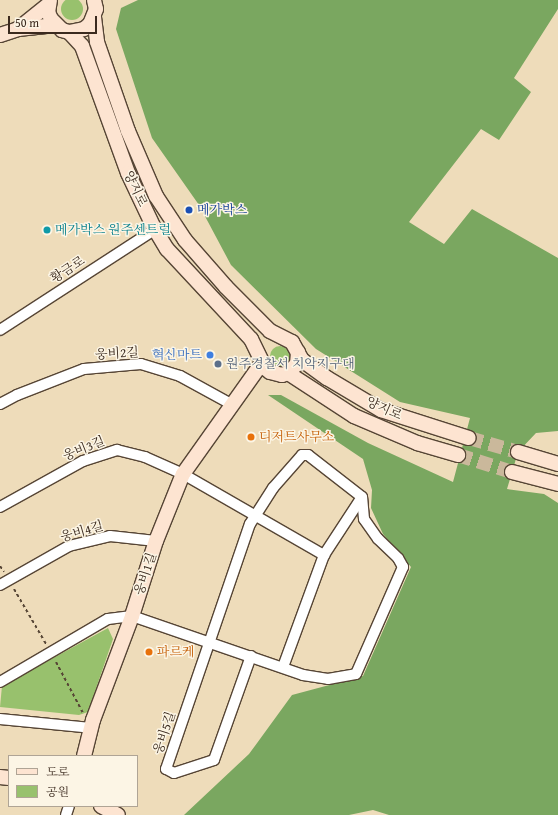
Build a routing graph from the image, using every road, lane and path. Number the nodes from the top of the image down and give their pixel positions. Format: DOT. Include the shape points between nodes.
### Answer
graph roads {
  1 [pos="49,2"];
  2 [pos="97,7"];
  3 [pos="56,26"];
  4 [pos="18,30"];
  5 [pos="69,32"];
  6 [pos="0,35"];
  7 [pos="128,173"];
  8 [pos="151,232"];
  9 [pos="231,318"];
  10 [pos="0,330"];
  11 [pos="276,334"];
  12 [pos="298,352"];
  13 [pos="263,360"];
  14 [pos="294,376"];
  15 [pos="0,404"];
  16 [pos="234,404"];
  17 [pos="469,438"];
  18 [pos="518,452"];
  19 [pos="458,455"];
  20 [pos="558,464"];
  21 [pos="512,472"];
  22 [pos="183,474"];
  23 [pos="558,484"];
  24 [pos="362,498"];
  25 [pos="0,507"];
  26 [pos="254,515"];
  27 [pos="156,541"];
  28 [pos="324,555"];
  29 [pos="0,585"];
  30 [pos="132,616"];
  31 [pos="208,643"];
  32 [pos="251,656"];
  33 [pos="283,667"];
  34 [pos="0,682"];
  35 [pos="2,718"];
  36 [pos="91,728"];
  37 [pos="84,755"];
  38 [pos="103,807"];
  39 [pos="118,815"];
  1 -- 3 [label="street" via="51,20"];
  1 -- 4 [label="street"];
  2 -- 5 [label="street" via="84,29"];
  2 -- 11 [label="street, 양지로" via="96,42 139,158 170,219 226,287"];
  3 -- 4 [label="street"];
  3 -- 5 [label="street"];
  4 -- 6 [label="street"];
  5 -- 7 [label="street, 양지로" via="82,46"];
  7 -- 8 [label="street" via="128,187"];
  7 -- 9 [label="street, 양지로" via="167,249"];
  8 -- 9 [label="street" via="162,251 210,304"];
  8 -- 10 [label="street, 황금로"];
  9 -- 13 [label="street, 양지로"];
  11 -- 12 [label="street" via="292,342"];
  11 -- 13 [label="street" via="265,345"];
  12 -- 14 [label="street"];
  12 -- 17 [label="street, 양지로" via="307,364 381,410"];
  13 -- 14 [label="street" via="276,375"];
  13 -- 16 [label="street, 웅비1길"];
  14 -- 19 [label="street, 양지로" via="354,416 417,443"];
  15 -- 16 [label="street, 웅비2길" via="84,369 141,364 180,376"];
  16 -- 22 [label="street, 웅비1길" via="218,422"];
  18 -- 20 [label="street"];
  21 -- 23 [label="street"];
  22 -- 25 [label="street, 웅비3길" via="145,458 117,450 83,461"];
  22 -- 26 [label="street"];
  22 -- 27 [label="street, 웅비1길"];
  24 -- 26 [label="street, 웅비5길" via="308,455 302,455 273,488"];
  24 -- 28 [label="street"];
  24 -- 33 [label="street" via="364,519 403,567 356,674 328,679 303,675"];
  26 -- 28 [label="street"];
  26 -- 31 [label="street, 웅비5길"];
  27 -- 29 [label="street, 웅비4길" via="110,536 69,546"];
  27 -- 30 [label="street, 웅비1길"];
  28 -- 33 [label="street"];
  30 -- 31 [label="street"];
  30 -- 34 [label="street" via="108,619"];
  30 -- 36 [label="street, 웅비1길"];
  31 -- 32 [label="street"];
  31 -- 32 [label="street, 웅비5길" via="166,769 174,773 214,760"];
  32 -- 33 [label="street"];
  35 -- 36 [label="street"];
  36 -- 37 [label="street, 웅비1길"];
  38 -- 39 [label="street"];
}
